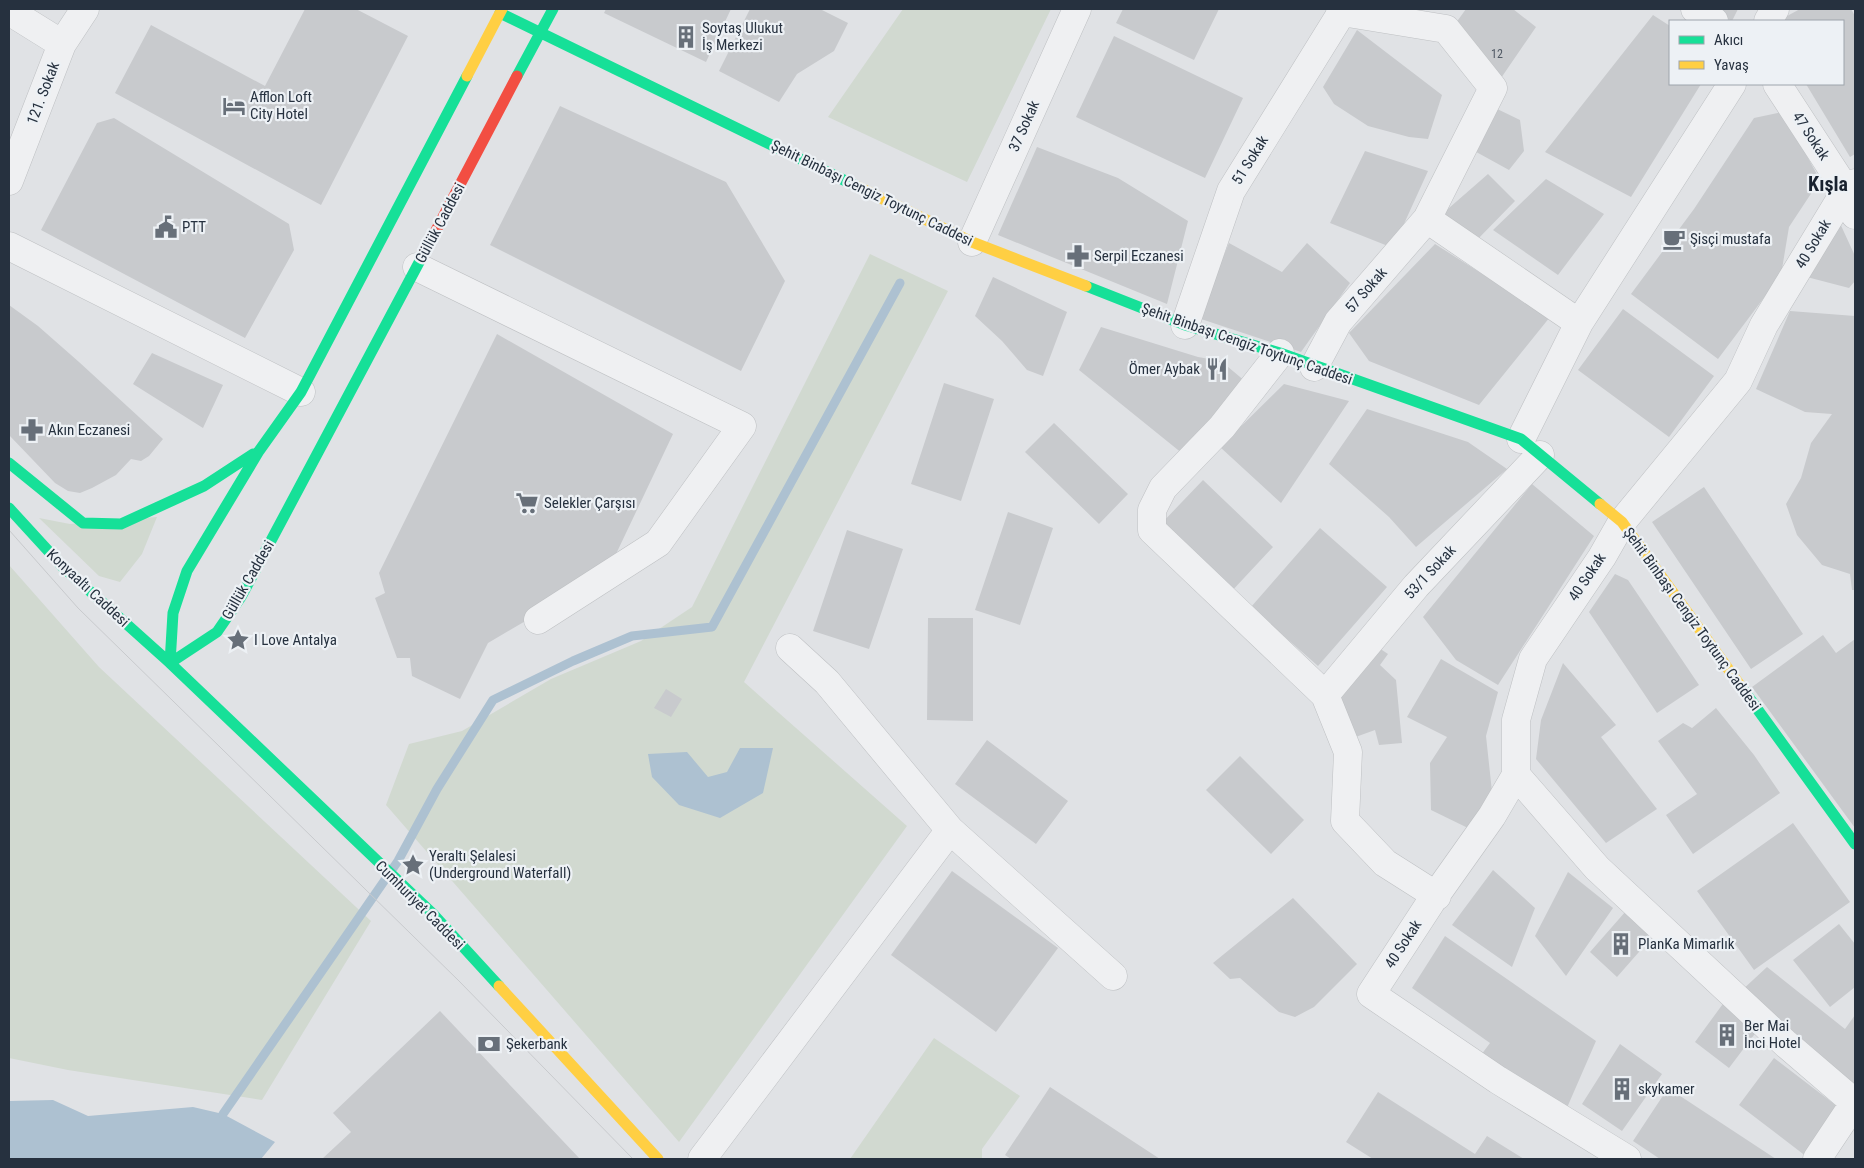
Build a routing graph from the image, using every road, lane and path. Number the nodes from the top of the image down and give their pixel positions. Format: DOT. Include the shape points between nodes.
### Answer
graph roads {
  1 [pos="85,9"];
  2 [pos="553,9"];
  3 [pos="1077,9"];
  4 [pos="1695,9"];
  5 [pos="1775,9"];
  6 [pos="1341,10"];
  7 [pos="9,11"];
  8 [pos="501,11"];
  9 [pos="1433,17"];
  10 [pos="1712,20"];
  11 [pos="1769,20"];
  12 [pos="540,33"];
  13 [pos="62,44"];
  14 [pos="1731,85"];
  15 [pos="1779,85"];
  16 [pos="9,181"];
  17 [pos="1851,186"];
  18 [pos="1855,215"];
  19 [pos="1428,219"];
  20 [pos="972,242"];
  21 [pos="9,246"];
  22 [pos="417,267"];
  23 [pos="1579,323"];
  24 [pos="1185,325"];
  25 [pos="1280,353"];
  26 [pos="1314,367"];
  27 [pos="301,392"];
  28 [pos="1531,447"];
  29 [pos="259,450"];
  30 [pos="9,463"];
  31 [pos="9,508"];
  32 [pos="1622,522"];
  33 [pos="538,620"];
  34 [pos="790,648"];
  35 [pos="170,664"];
  36 [pos="1325,695"];
  37 [pos="1516,775"];
  38 [pos="950,830"];
  39 [pos="1855,844"];
  40 [pos="1437,896"];
  41 [pos="1113,976"];
  42 [pos="1855,1103"];
  43 [pos="1622,1158"];
  44 [pos="658,1159"];
  45 [pos="702,1159"];
  46 [pos="1817,1159"];
  1 -- 13 [label="street, 121. Sokak"];
  2 -- 12 [label="main road, Güllük Caddesi"];
  3 -- 20 [label="street, 37 Sokak"];
  4 -- 10 [label="street"];
  5 -- 11 [label="street"];
  6 -- 9 [label="street"];
  6 -- 24 [label="street, 51 Sokak" via="1231,191"];
  7 -- 13 [label="street"];
  8 -- 12 [label="main road, Şehit Binbaşı Cengiz Toytunç Caddesi"];
  8 -- 27 [label="main road"];
  9 -- 19 [label="street, 57 Sokak" via="1492,88"];
  12 -- 20 [label="main road, Şehit Binbaşı Cengiz Toytunç Caddesi"];
  12 -- 22 [label="main road, Güllük Caddesi"];
  13 -- 16 [label="street, 121. Sokak"];
  14 -- 23 [label="street, 53/1 Sokak"];
  15 -- 17 [label="street, 47 Sokak"];
  17 -- 18 [label="street, 47 Sokak"];
  17 -- 32 [label="street, 40 Sokak" via="1764,325 1738,381"];
  19 -- 23 [label="street"];
  19 -- 26 [label="street, 57 Sokak" via="1338,322"];
  20 -- 24 [label="main road, Şehit Binbaşı Cengiz Toytunç Caddesi"];
  21 -- 27 [label="street"];
  22 -- 33 [label="street" via="742,426 658,543"];
  22 -- 35 [label="main road, Güllük Caddesi" via="241,598 217,632"];
  23 -- 28 [label="street, 53/1 Sokak"];
  24 -- 25 [label="main road, Şehit Binbaşı Cengiz Toytunç Caddesi"];
  25 -- 26 [label="main road, Şehit Binbaşı Cengiz Toytunç Caddesi"];
  25 -- 36 [label="street" via="1222,427 1163,488 1152,510 1152,530"];
  26 -- 28 [label="main road, Şehit Binbaşı Cengiz Toytunç Caddesi"];
  27 -- 29 [label="main road"];
  28 -- 32 [label="main road, Şehit Binbaşı Cengiz Toytunç Caddesi"];
  28 -- 36 [label="street, 53/1 Sokak"];
  29 -- 30 [label="main road" via="204,486 121,524 83,523"];
  29 -- 35 [label="main road" via="187,571 173,613"];
  31 -- 35 [label="main road, Konyaaltı Caddesi" via="63,567"];
  32 -- 37 [label="street, 40 Sokak" via="1533,659 1516,720"];
  32 -- 39 [label="main road, Şehit Binbaşı Cengiz Toytunç Caddesi"];
  34 -- 38 [label="street" via="828,682"];
  35 -- 44 [label="main road, Cumhuriyet Caddesi" via="433,914"];
  36 -- 40 [label="street" via="1348,752 1345,821 1385,864"];
  37 -- 40 [label="street, 40 Sokak"];
  37 -- 42 [label="street" via="1597,868 1786,1044"];
  38 -- 41 [label="street"];
  38 -- 45 [label="street"];
  40 -- 43 [label="street, 40 Sokak" via="1371,994 1498,1080"];
  42 -- 46 [label="street"];
}
